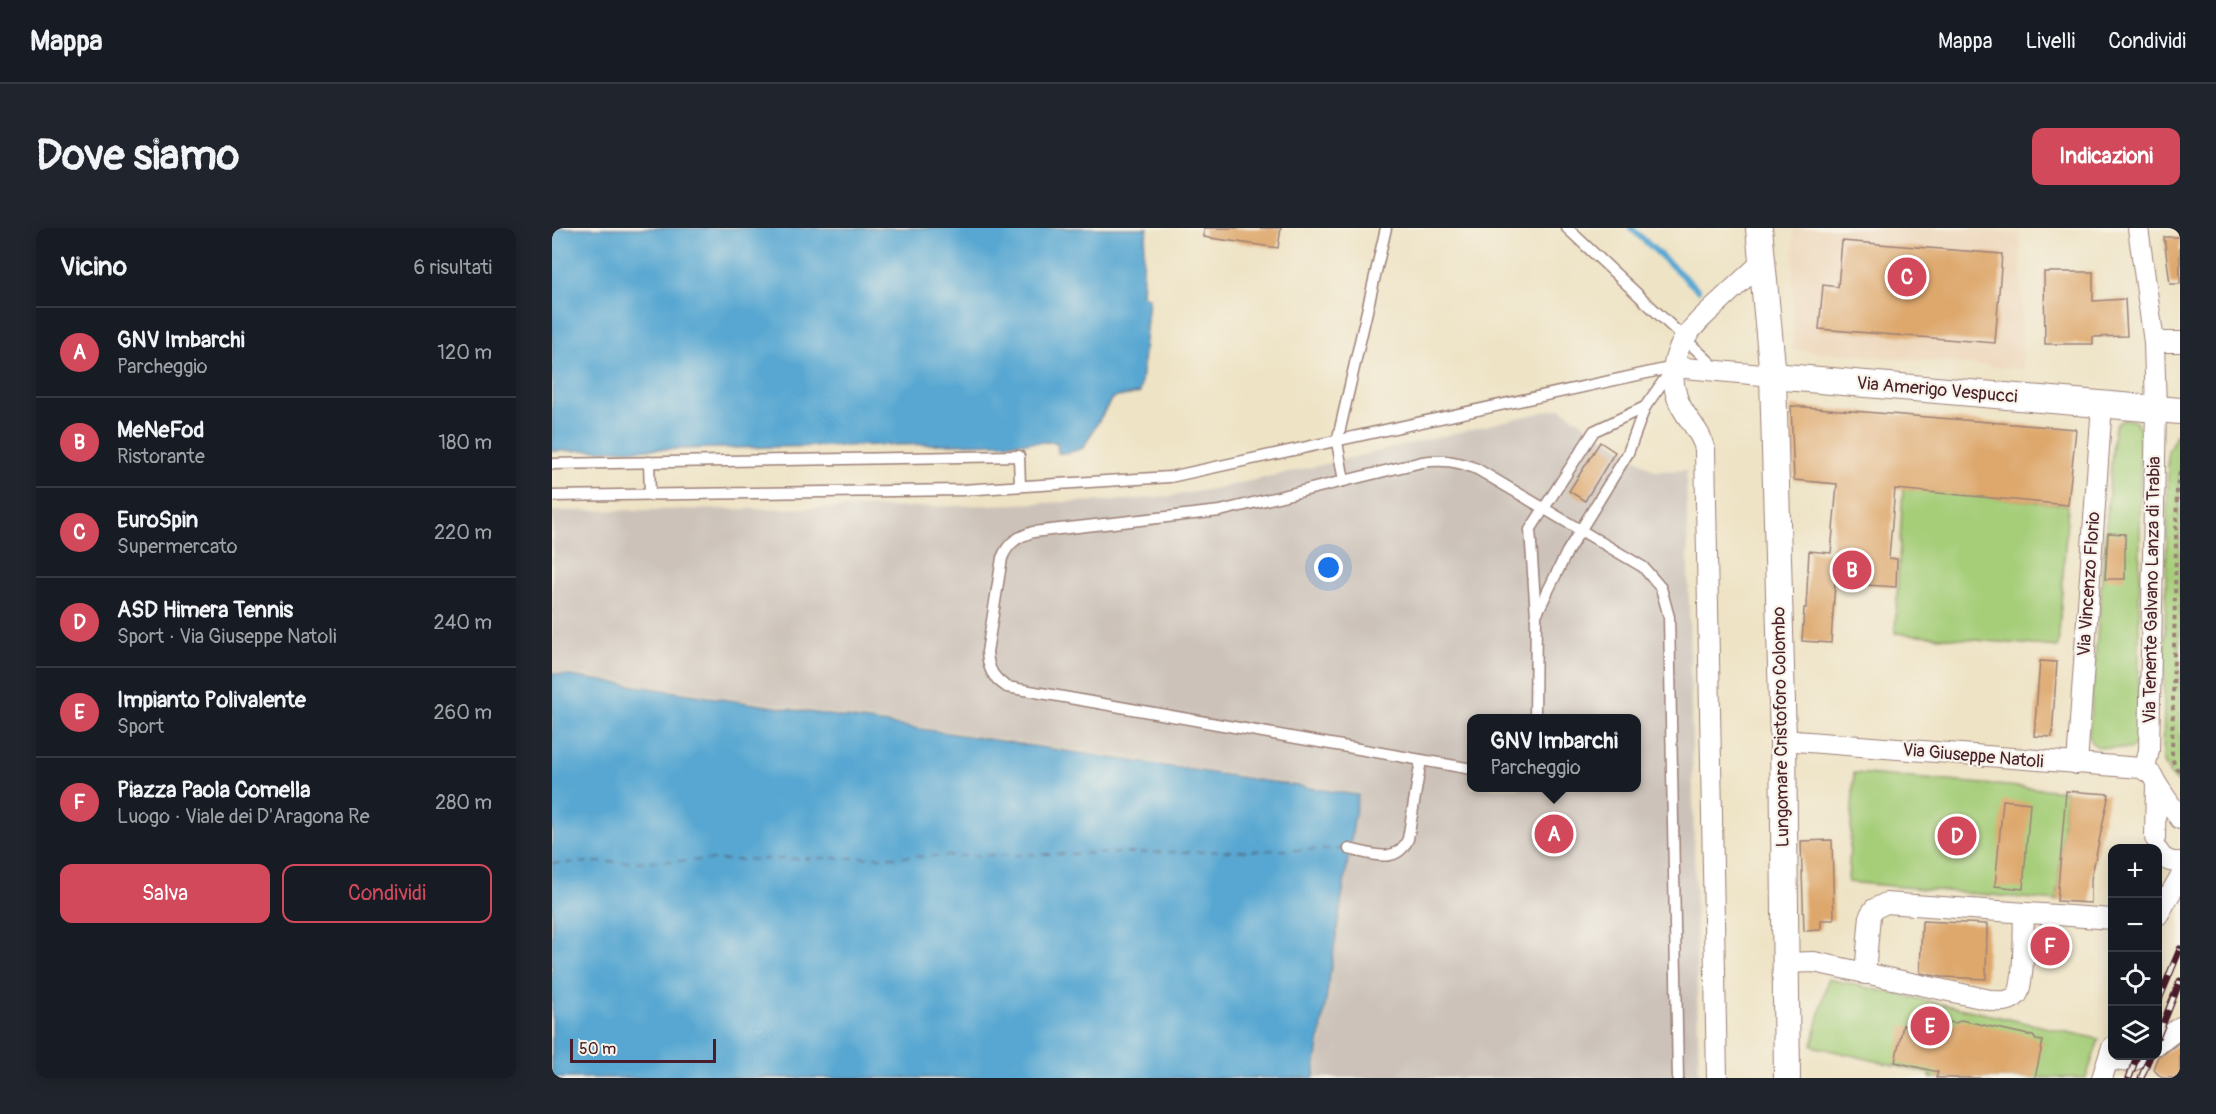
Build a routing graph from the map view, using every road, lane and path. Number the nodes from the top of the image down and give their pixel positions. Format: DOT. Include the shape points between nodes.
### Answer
graph roads {
  1 [pos="1386,228"];
  2 [pos="1567,228"];
  3 [pos="1759,228"];
  4 [pos="2138,228"];
  5 [pos="1762,262"];
  6 [pos="1684,337"];
  7 [pos="2154,342"];
  8 [pos="2180,342"];
  9 [pos="1674,367"];
  10 [pos="1720,371"];
  11 [pos="1773,376"];
  12 [pos="2102,404"];
  13 [pos="1645,407"];
  14 [pos="2168,410"];
  15 [pos="1337,442"];
  16 [pos="649,462"];
  17 [pos="552,464"];
  18 [pos="2180,472"];
  19 [pos="1344,481"];
  20 [pos="1020,486"];
  21 [pos="2179,487"];
  22 [pos="650,495"];
  23 [pos="552,496"];
  24 [pos="2180,502"];
  25 [pos="1544,508"];
  26 [pos="1581,530"];
  27 [pos="2178,575"];
  28 [pos="1536,615"];
  29 [pos="1535,714"];
  30 [pos="1783,741"];
  31 [pos="1420,760"];
  32 [pos="2077,764"];
  33 [pos="1467,769"];
  34 [pos="2180,771"];
  35 [pos="2150,776"];
  36 [pos="2180,819"];
  37 [pos="2156,844"];
  38 [pos="2156,844"];
  39 [pos="1349,849"];
  40 [pos="2162,856"];
  41 [pos="2180,862"];
  42 [pos="2180,877"];
  43 [pos="2162,904"];
  44 [pos="2024,913"];
  45 [pos="2108,919"];
  46 [pos="1785,963"];
  47 [pos="1865,974"];
  48 [pos="2180,1027"];
  49 [pos="2162,1040"];
  50 [pos="2108,1060"];
  51 [pos="2120,1060"];
  52 [pos="2135,1060"];
  53 [pos="1678,1078"];
  54 [pos="1717,1078"];
  55 [pos="1787,1078"];
  56 [pos="2102,1078"];
  1 -- 15 [label="lane"];
  2 -- 6 [label="lane"];
  3 -- 5 [label="street, Lungomare Cristoforo Colombo"];
  4 -- 7 [label="street, Via Tenente Galvano Lanza di Trabia"];
  5 -- 6 [label="street"];
  5 -- 11 [label="street, Lungomare Cristoforo Colombo"];
  6 -- 9 [label="street"];
  6 -- 10 [label="lane"];
  7 -- 8 [label="street"];
  7 -- 14 [label="street, Via Tenente Galvano Lanza di Trabia"];
  9 -- 10 [label="street"];
  9 -- 13 [label="lane"];
  9 -- 15 [label="lane"];
  9 -- 54 [label="street" via="1677,397 1698,429 1705,449"];
  10 -- 11 [label="street"];
  11 -- 12 [label="street, Via Amerigo Vespucci"];
  11 -- 30 [label="street, Lungomare Cristoforo Colombo"];
  12 -- 14 [label="street, Via Amerigo Vespucci"];
  12 -- 32 [label="street, Via Vincenzo Florio"];
  13 -- 25 [label="lane" via="1594,431"];
  13 -- 26 [label="lane" via="1628,453"];
  14 -- 35 [label="street, Via Tenente Galvano Lanza di Trabia" via="2148,750"];
  15 -- 19 [label="lane"];
  15 -- 20 [label="lane" via="1170,477"];
  16 -- 17 [label="lane"];
  16 -- 20 [label="lane" via="1019,456"];
  16 -- 22 [label="lane"];
  18 -- 21 [label="path"];
  19 -- 25 [label="lane" via="1441,459 1477,469"];
  19 -- 31 [label="lane" via="1220,510 1022,535 1013,540 1002,558 987,663 998,681 1017,690"];
  20 -- 22 [label="lane"];
  21 -- 24 [label="path"];
  21 -- 27 [label="path"];
  22 -- 23 [label="lane"];
  25 -- 26 [label="lane"];
  25 -- 28 [label="lane" via="1530,530"];
  26 -- 28 [label="lane"];
  26 -- 53 [label="lane" via="1643,567 1660,588 1667,610"];
  27 -- 34 [label="path" via="2172,758"];
  28 -- 29 [label="lane"];
  30 -- 32 [label="street, Via Giuseppe Natoli"];
  30 -- 46 [label="street, Lungomare Cristoforo Colombo"];
  31 -- 33 [label="lane"];
  31 -- 39 [label="lane" via="1405,846 1386,856"];
  32 -- 35 [label="street, Via Giuseppe Natoli"];
  35 -- 36 [label="street"];
  35 -- 37 [label="street, Via Tenente Galvano Lanza di Trabia"];
  36 -- 38 [label="street" via="2161,826"];
  40 -- 41 [label="street" via="2170,862"];
  42 -- 43 [label="street"];
  44 -- 45 [label="street"];
  44 -- 47 [label="street" via="1880,905 1868,922"];
  44 -- 47 [label="street" via="2021,983 2016,995 2006,1001"];
  46 -- 47 [label="street" via="1814,962"];
  46 -- 55 [label="street, Lungomare Cristoforo Colombo"];
  48 -- 49 [label="street"];
  50 -- 56 [label="street"];
  51 -- 52 [label="street"];
}
